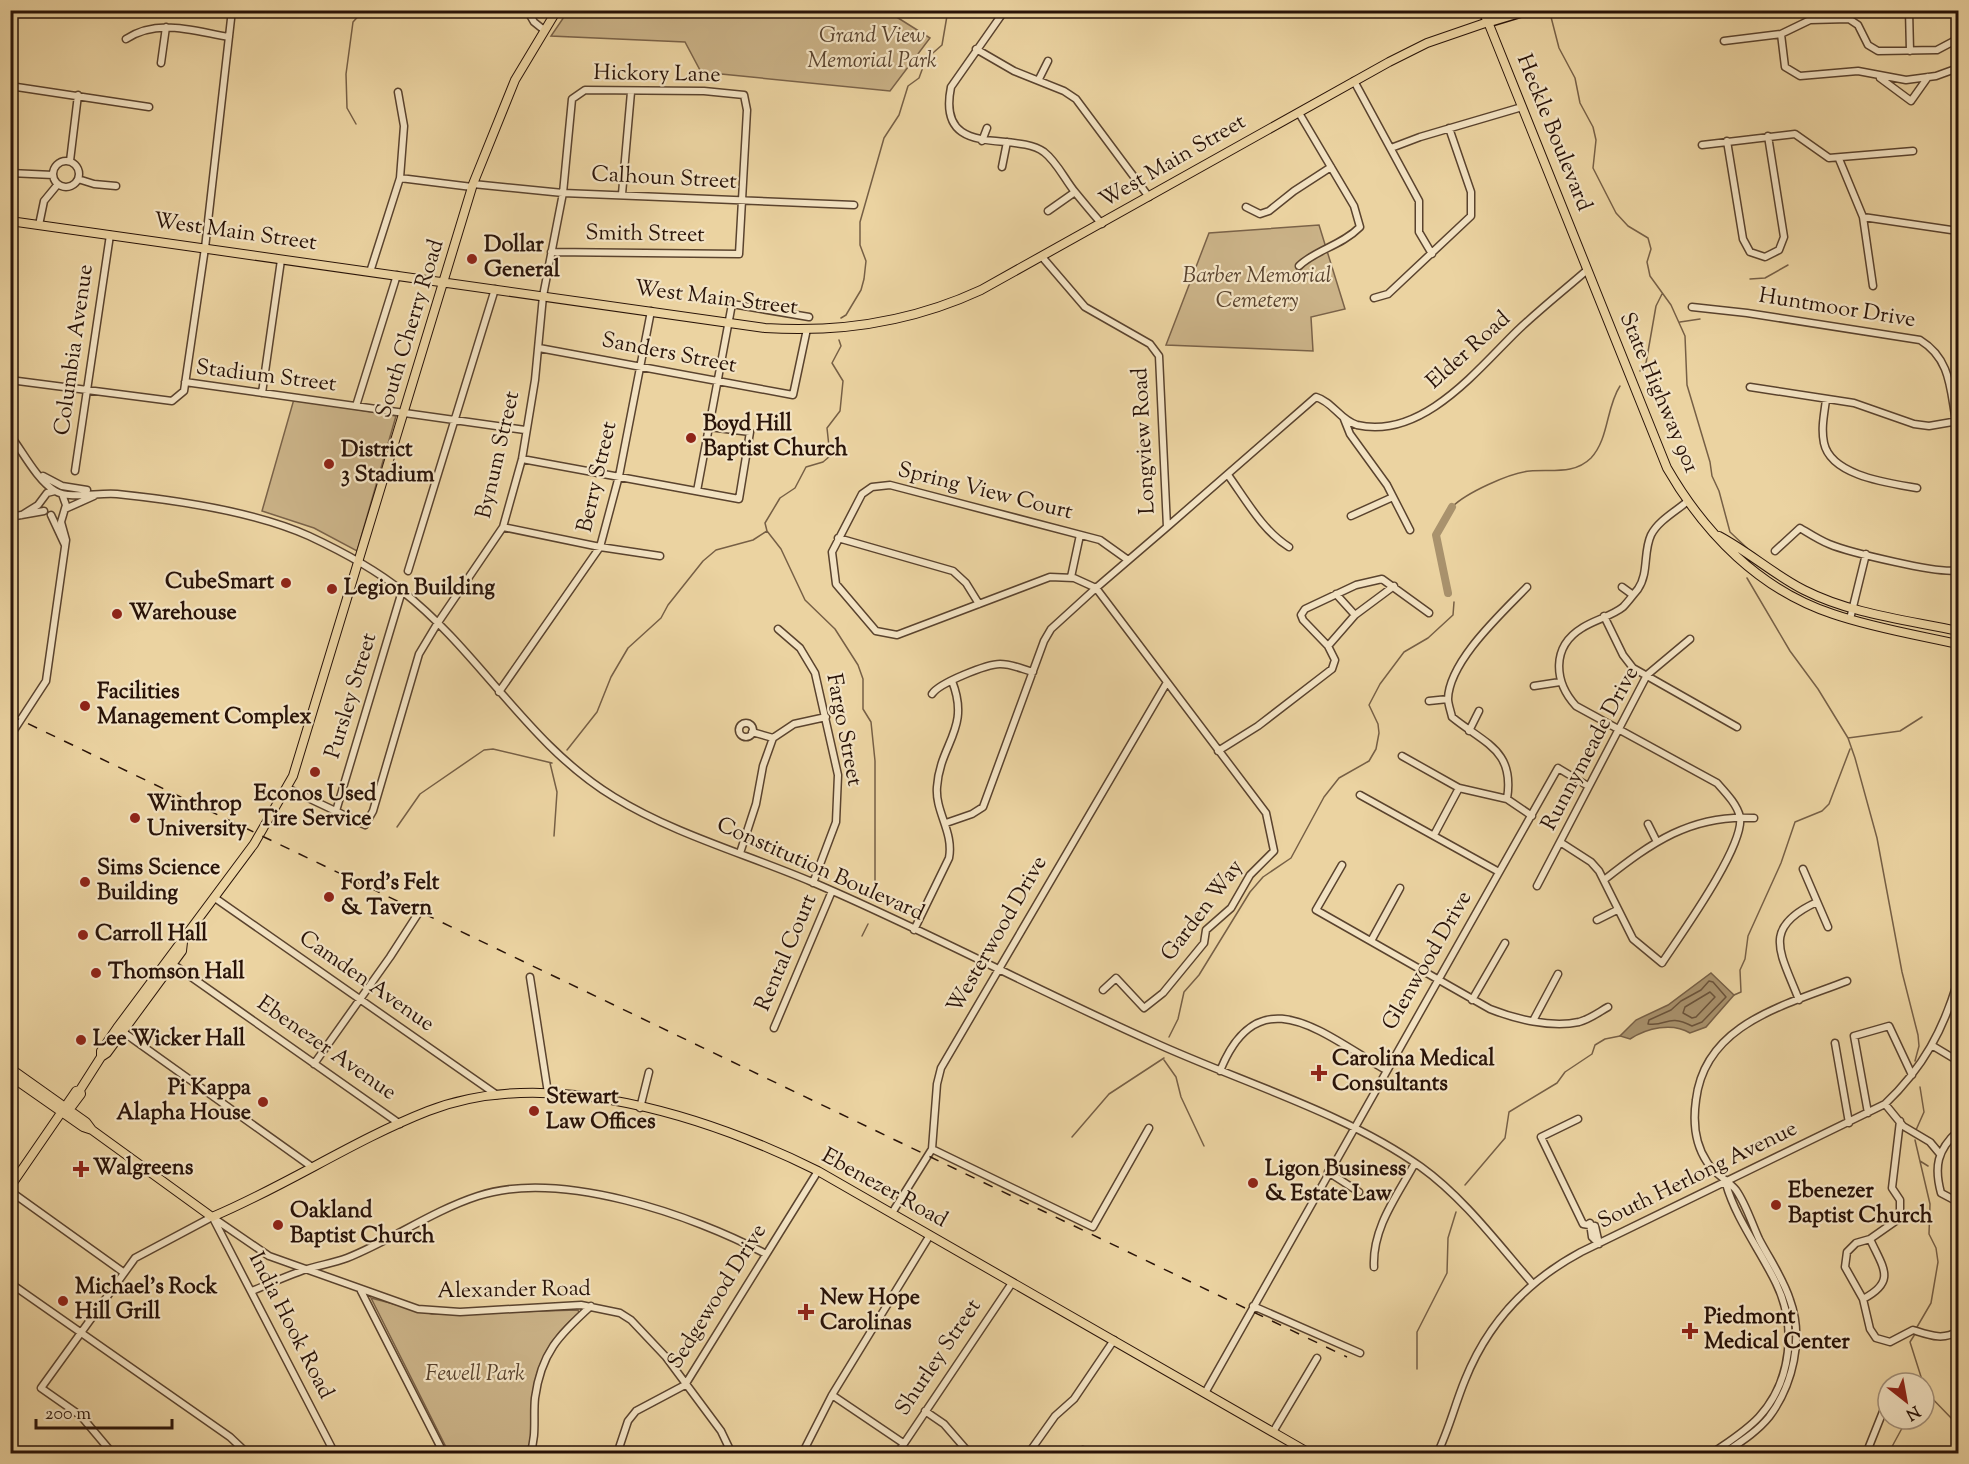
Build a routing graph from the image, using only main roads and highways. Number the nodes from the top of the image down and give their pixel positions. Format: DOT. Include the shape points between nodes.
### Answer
graph roads {
  1 [pos="557,10"];
  2 [pos="1484,10"];
  3 [pos="1528,10"];
  4 [pos="1488,22"];
  5 [pos="10,220"];
  6 [pos="1586,271"];
  7 [pos="445,282"];
  8 [pos="1715,534"];
  9 [pos="1959,632"];
  10 [pos="1959,644"];
  11 [pos="183,942"];
  12 [pos="101,1057"];
  13 [pos="10,1068"];
  14 [pos="10,1076"];
  15 [pos="65,1111"];
  16 [pos="10,1189"];
  17 [pos="1311,1454"];
  1 -- 7 [label="main road, South Cherry Road" via="503,105 473,186"];
  2 -- 4 [label="highway, Heckle Boulevard"];
  3 -- 4 [label="highway, West Main Street"];
  4 -- 6 [label="main road, Heckle Boulevard"];
  4 -- 7 [label="main road, West Main Street" via="1427,43 1043,258 971,295 925,313 866,326 765,328"];
  5 -- 7 [label="main road, West Main Street"];
  6 -- 8 [label="main road, State Highway 901" via="1667,468"];
  7 -- 11 [label="main road, South Cherry Road" via="301,756 260,835"];
  8 -- 9 [label="main road" via="1805,591 1853,608"];
  8 -- 10 [label="main road, State Highway 901" via="1729,552 1762,578 1800,600 1850,619"];
  11 -- 12 [label="main road" via="182,951"];
  11 -- 12 [label="main road" via="175,946 101,1051"];
  12 -- 15 [label="main road" via="81,1094"];
  13 -- 15 [label="main road"];
  14 -- 15 [label="main road"];
  15 -- 16 [label="main road"];
  15 -- 17 [label="main road, Ebenezer Road" via="86,1122 212,1217 400,1124 449,1104 497,1095 548,1093 640,1108 745,1139 818,1171"];
}
